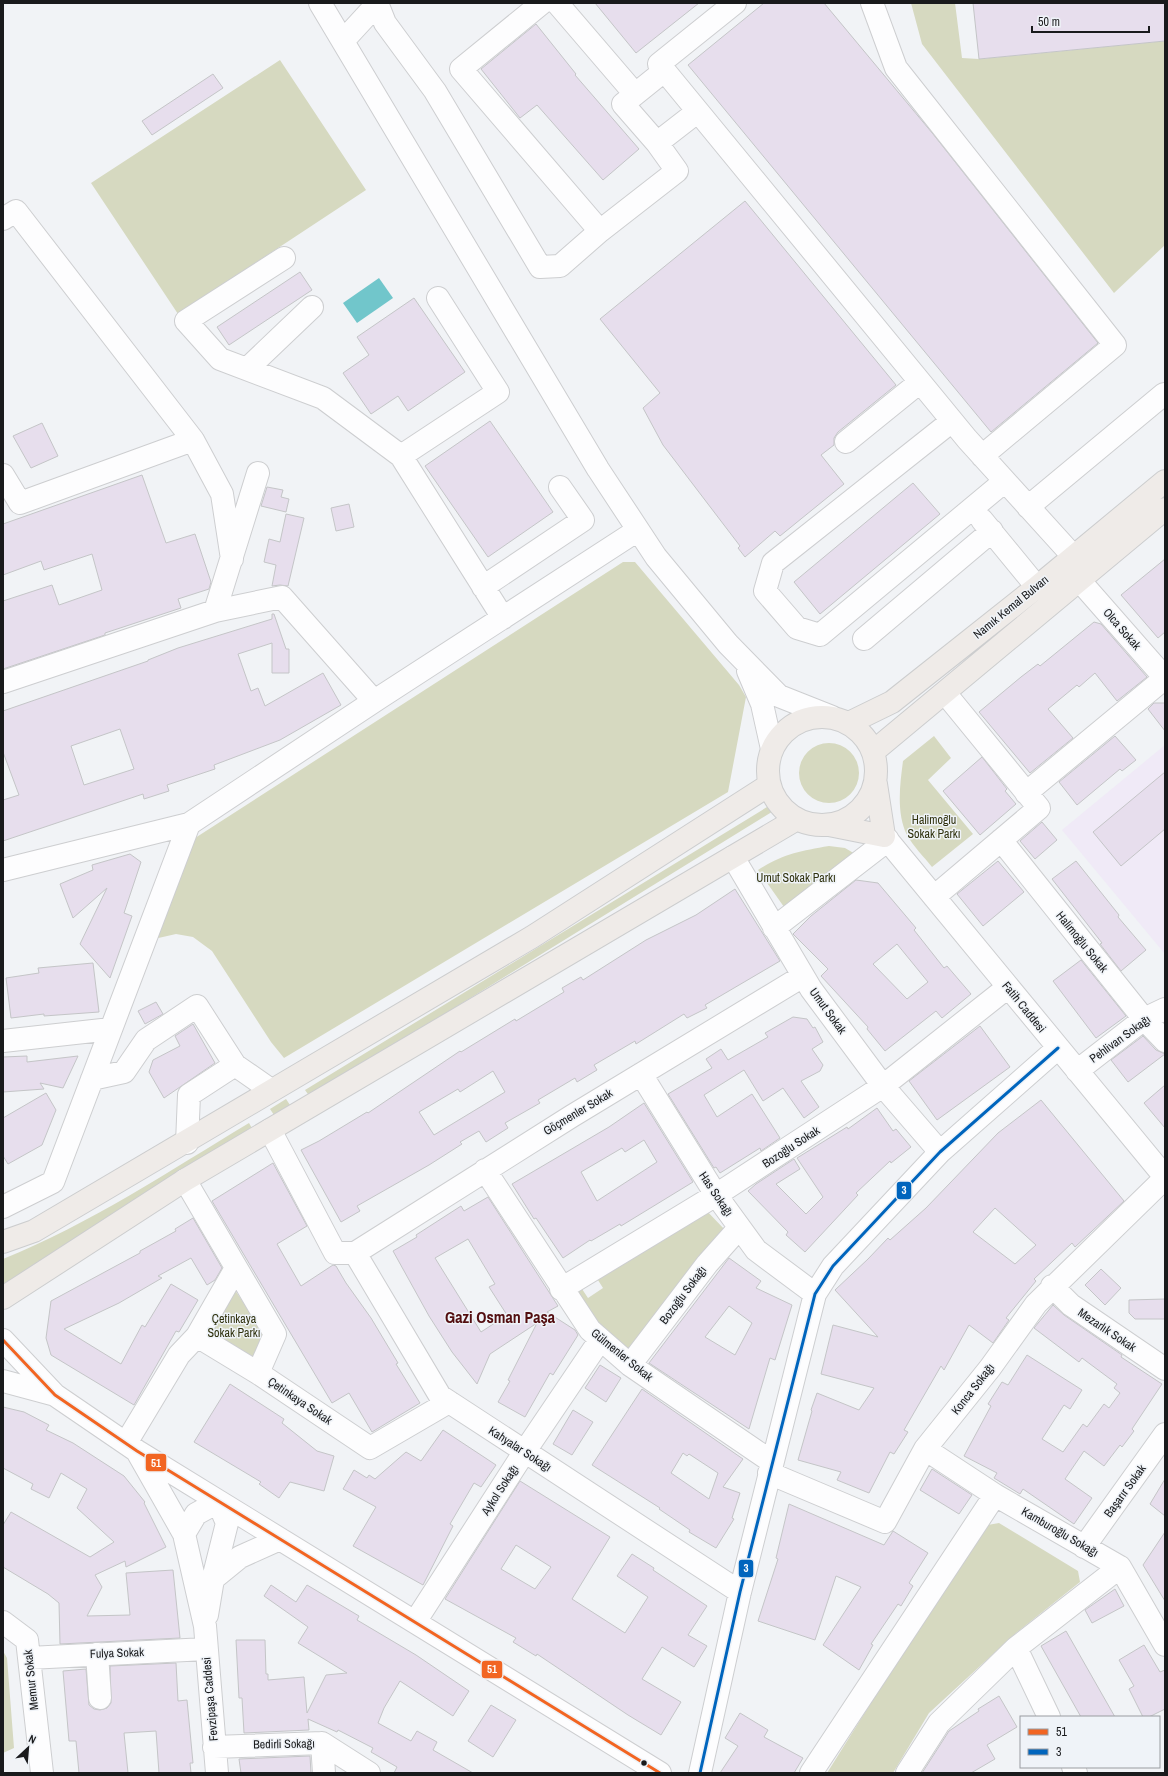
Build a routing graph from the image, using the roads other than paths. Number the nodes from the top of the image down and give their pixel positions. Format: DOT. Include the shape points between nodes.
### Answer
graph roads {
  1 [pos="320,3"];
  2 [pos="542,3"];
  3 [pos="557,3"];
  4 [pos="735,3"];
  5 [pos="872,3"];
  6 [pos="377,4"];
  7 [pos="343,40"];
  8 [pos="664,71"];
  9 [pos="635,94"];
  10 [pos="698,112"];
  11 [pos="657,143"];
  12 [pos="3,219"];
  13 [pos="600,231"];
  14 [pos="284,258"];
  15 [pos="438,298"];
  16 [pos="312,307"];
  17 [pos="247,369"];
  18 [pos="920,382"];
  19 [pos="1164,394"];
  20 [pos="952,421"];
  21 [pos="193,440"];
  22 [pos="846,442"];
  23 [pos="401,456"];
  24 [pos="982,456"];
  25 [pos="258,473"];
  26 [pos="4,478"];
  27 [pos="1005,481"];
  28 [pos="1165,481"];
  29 [pos="560,487"];
  30 [pos="1028,507"];
  31 [pos="972,508"];
  32 [pos="1165,509"];
  33 [pos="638,530"];
  34 [pos="992,531"];
  35 [pos="1073,556"];
  36 [pos="232,559"];
  37 [pos="1079,580"];
  38 [pos="483,587"];
  39 [pos="1037,587"];
  40 [pos="215,612"];
  41 [pos="503,618"];
  42 [pos="864,639"];
  43 [pos="743,660"];
  44 [pos="1165,678"];
  45 [pos="3,682"];
  46 [pos="945,693"];
  47 [pos="374,701"];
  48 [pos="840,720"];
  49 [pos="772,749"];
  50 [pos="874,751"];
  51 [pos="876,784"];
  52 [pos="769,785"];
  53 [pos="1026,793"];
  54 [pos="797,819"];
  55 [pos="189,824"];
  56 [pos="829,825"];
  57 [pos="886,838"];
  58 [pos="1001,840"];
  59 [pos="733,857"];
  60 [pos="3,870"];
  61 [pos="934,896"];
  62 [pos="774,928"];
  63 [pos="803,976"];
  64 [pos="1008,987"];
  65 [pos="1165,1009"];
  66 [pos="1144,1019"];
  67 [pos="111,1029"];
  68 [pos="3,1041"];
  69 [pos="1165,1041"];
  70 [pos="1058,1048"];
  71 [pos="235,1065"];
  72 [pos="1077,1071"];
  73 [pos="641,1074"];
  74 [pos="92,1079"];
  75 [pos="280,1085"];
  76 [pos="883,1086"];
  77 [pos="253,1102"];
  78 [pos="306,1108"];
  79 [pos="270,1130"];
  80 [pos="187,1143"];
  81 [pos="940,1152"];
  82 [pos="485,1170"];
  83 [pos="1165,1178"];
  84 [pos="185,1180"];
  85 [pos="716,1196"];
  86 [pos="3,1207"];
  87 [pos="739,1228"];
  88 [pos="3,1242"];
  89 [pos="355,1253"];
  90 [pos="236,1268"];
  91 [pos="1052,1286"];
  92 [pos="561,1290"];
  93 [pos="815,1294"];
  94 [pos="3,1298"];
  95 [pos="197,1336"];
  96 [pos="3,1340"];
  97 [pos="600,1340"];
  98 [pos="630,1365"];
  99 [pos="1165,1369"];
  100 [pos="258,1373"];
  101 [pos="3,1381"];
  102 [pos="55,1395"];
  103 [pos="448,1402"];
  104 [pos="1165,1434"];
  105 [pos="131,1447"];
  106 [pos="925,1450"];
  107 [pos="525,1452"];
  108 [pos="770,1468"];
  109 [pos="995,1495"];
  110 [pos="218,1502"];
  111 [pos="184,1534"];
  112 [pos="280,1539"];
  113 [pos="1084,1547"];
  114 [pos="1120,1567"];
  115 [pos="213,1580"];
  116 [pos="740,1592"];
  117 [pos="3,1622"];
  118 [pos="415,1622"];
  119 [pos="205,1626"];
  120 [pos="1165,1645"];
  121 [pos="1016,1648"];
  122 [pos="206,1649"];
  123 [pos="97,1654"];
  124 [pos="29,1658"];
  125 [pos="100,1698"];
  126 [pos="1049,1716"];
  127 [pos="322,1743"];
  128 [pos="214,1747"];
  129 [pos="42,1773"];
  130 [pos="217,1773"];
  131 [pos="324,1773"];
  132 [pos="369,1773"];
  133 [pos="660,1773"];
  134 [pos="700,1773"];
  135 [pos="811,1773"];
  136 [pos="907,1773"];
  1 -- 7 [label="street"];
  2 -- 13 [label="street" via="461,69"];
  3 -- 9 [label="street"];
  4 -- 8 [label="street" via="658,64"];
  5 -- 24 [label="street" via="896,68 1115,345"];
  6 -- 7 [label="street"];
  6 -- 13 [label="street" via="385,23 435,92 540,267 560,266"];
  7 -- 33 [label="street" via="598,469"];
  8 -- 9 [label="street"];
  8 -- 10 [label="street"];
  9 -- 11 [label="street" via="623,104"];
  10 -- 11 [label="street"];
  10 -- 18 [label="street"];
  11 -- 13 [label="street" via="677,171"];
  12 -- 21 [label="street" via="16,210"];
  14 -- 17 [label="street" via="186,321 220,359"];
  15 -- 23 [label="street" via="498,392"];
  16 -- 17 [label="street"];
  17 -- 23 [label="street" via="322,398"];
  18 -- 20 [label="street"];
  18 -- 22 [label="street"];
  19 -- 30 [label="street"];
  20 -- 24 [label="street"];
  20 -- 31 [label="street" via="773,564 765,591 797,628 820,635"];
  21 -- 26 [label="street" via="20,503"];
  21 -- 36 [label="street" via="222,494"];
  23 -- 38 [label="street"];
  24 -- 27 [label="street"];
  25 -- 36 [label="street"];
  27 -- 30 [label="street"];
  27 -- 31 [label="street"];
  28 -- 35 [label="main road, Namık Kemal Bulvarı"];
  29 -- 38 [label="street" via="583,520"];
  30 -- 35 [label="street"];
  31 -- 34 [label="street"];
  32 -- 37 [label="main road, Namık Kemal Bulvarı"];
  33 -- 41 [label="street"];
  33 -- 43 [label="street" via="656,557"];
  34 -- 39 [label="street"];
  34 -- 42 [label="street"];
  35 -- 39 [label="main road, Namık Kemal Bulvarı"];
  36 -- 40 [label="street"];
  37 -- 44 [label="street, Olca Sokak"];
  37 -- 46 [label="main road, Namık Kemal Bulvarı"];
  38 -- 41 [label="street"];
  39 -- 48 [label="main road, Namık Kemal Bulvarı" via="892,702"];
  40 -- 45 [label="street"];
  40 -- 47 [label="street" via="282,597"];
  41 -- 47 [label="street"];
  43 -- 48 [label="street" via="779,696"];
  43 -- 49 [label="street" via="762,704"];
  44 -- 53 [label="street"];
  46 -- 50 [label="main road, Namık Kemal Bulvarı"];
  46 -- 53 [label="street"];
  47 -- 55 [label="street"];
  48 -- 49 [label="main road" via="814,716 796,722 782,733"];
  48 -- 50 [label="main road" via="864,735"];
  49 -- 52 [label="main road" via="768,766"];
  50 -- 51 [label="main road" via="877,767"];
  51 -- 56 [label="main road" via="870,799 859,812"];
  51 -- 57 [label="main road"];
  52 -- 54 [label="main road" via="784,809"];
  52 -- 75 [label="main road" via="532,937"];
  53 -- 58 [label="street" via="1039,808"];
  54 -- 56 [label="main road"];
  54 -- 59 [label="main road"];
  55 -- 60 [label="street"];
  55 -- 67 [label="street"];
  56 -- 57 [label="main road"];
  57 -- 61 [label="street, Fatih Caddesi"];
  57 -- 62 [label="street"];
  58 -- 61 [label="street"];
  58 -- 66 [label="street, Halimoğlu Sokak"];
  59 -- 62 [label="street, Umut Sokak"];
  59 -- 78 [label="main road"];
  61 -- 64 [label="street, Fatih Caddesi"];
  62 -- 63 [label="street, Umut Sokak"];
  63 -- 73 [label="street, Göçmenler Sokak"];
  63 -- 76 [label="street, Umut Sokak"];
  64 -- 70 [label="street, Fatih Caddesi"];
  64 -- 76 [label="street, Bozoğlu Sokak"];
  65 -- 66 [label="street, Pehlivan Sokağı"];
  66 -- 69 [label="street, Halimoğlu Sokak"];
  66 -- 72 [label="street, Pehlivan Sokağı"];
  67 -- 68 [label="street"];
  67 -- 74 [label="street"];
  70 -- 72 [label="street, Fatih Caddesi"];
  70 -- 81 [label="street"];
  71 -- 74 [label="street" via="197,1006 146,1040 124,1072"];
  71 -- 75 [label="street"];
  71 -- 80 [label="street" via="189,1095"];
  72 -- 83 [label="street, Fatih Caddesi"];
  73 -- 82 [label="street, Göçmenler Sokak"];
  73 -- 85 [label="street, Has Sokağı"];
  74 -- 86 [label="street" via="53,1182"];
  75 -- 77 [label="main road"];
  75 -- 78 [label="main road"];
  76 -- 81 [label="street, Umut Sokak"];
  76 -- 85 [label="street, Bozoğlu Sokak"];
  77 -- 79 [label="main road"];
  77 -- 80 [label="main road"];
  78 -- 79 [label="main road"];
  79 -- 84 [label="main road"];
  79 -- 89 [label="street" via="334,1253"];
  80 -- 88 [label="main road" via="34,1232"];
  81 -- 93 [label="street" via="832,1266"];
  82 -- 89 [label="street, Göçmenler Sokak"];
  82 -- 92 [label="street, Gülmenler Sokak"];
  83 -- 91 [label="street, Konca Sokağı"];
  84 -- 90 [label="street, Çetinkaya Sokak"];
  84 -- 94 [label="main road"];
  85 -- 87 [label="street, Has Sokağı"];
  85 -- 92 [label="street, Bozoğlu Sokak"];
  87 -- 93 [label="street, Has Sokağı" via="756,1250"];
  87 -- 98 [label="street, Bozoğlu Sokağı" via="707,1264"];
  89 -- 103 [label="street, Kahyalar Sokağı" via="440,1396"];
  90 -- 95 [label="street"];
  90 -- 100 [label="street, Çetinkaya Sokak" via="275,1334"];
  91 -- 99 [label="street, Mezarlık Sokak" via="1071,1305"];
  91 -- 106 [label="street, Konca Sokağı"];
  92 -- 97 [label="street, Gülmenler Sokak"];
  93 -- 108 [label="street"];
  95 -- 100 [label="street"];
  95 -- 105 [label="street" via="178,1355"];
  96 -- 102 [label="street"];
  97 -- 98 [label="street, Gülmenler Sokak"];
  97 -- 107 [label="street, Aykol Sokağı"];
  98 -- 108 [label="street, Gülmenler Sokak"];
  100 -- 103 [label="street, Çetinkaya Sokak" via="370,1448"];
  101 -- 102 [label="street"];
  102 -- 105 [label="street"];
  103 -- 107 [label="street, Kahyalar Sokağı"];
  104 -- 113 [label="street, Başarır Sokak"];
  105 -- 110 [label="street"];
  105 -- 111 [label="street"];
  106 -- 108 [label="street, Konca Sokağı" via="884,1522"];
  106 -- 109 [label="street, Kamburoğlu Sokağı"];
  107 -- 116 [label="street, Kahyalar Sokağı"];
  107 -- 118 [label="street, Aykol Sokağı"];
  108 -- 116 [label="street"];
  109 -- 113 [label="street, Kamburoğlu Sokağı"];
  109 -- 135 [label="street"];
  110 -- 111 [label="street" via="196,1514"];
  110 -- 112 [label="street"];
  110 -- 115 [label="street" via="227,1523"];
  111 -- 119 [label="street"];
  112 -- 115 [label="street" via="240,1557"];
  112 -- 118 [label="street"];
  113 -- 114 [label="street, Kamburoğlu Sokağı"];
  114 -- 120 [label="street"];
  114 -- 121 [label="street"];
  115 -- 119 [label="street"];
  116 -- 134 [label="street"];
  117 -- 124 [label="street, Memur Sokak" via="27,1640"];
  118 -- 133 [label="street"];
  119 -- 122 [label="street, Fevzipaşa Caddesi"];
  121 -- 126 [label="street"];
  121 -- 136 [label="street" via="939,1723"];
  122 -- 123 [label="street, Fulya Sokak"];
  122 -- 128 [label="street, Fevzipaşa Caddesi"];
  123 -- 124 [label="street, Fulya Sokak"];
  123 -- 125 [label="street"];
  124 -- 129 [label="street, Memur Sokak"];
  127 -- 128 [label="street, Bedirli Sokağı"];
  127 -- 131 [label="street"];
  127 -- 132 [label="street, Bedirli Sokağı"];
  128 -- 130 [label="street, Fevzipaşa Caddesi"];
}
